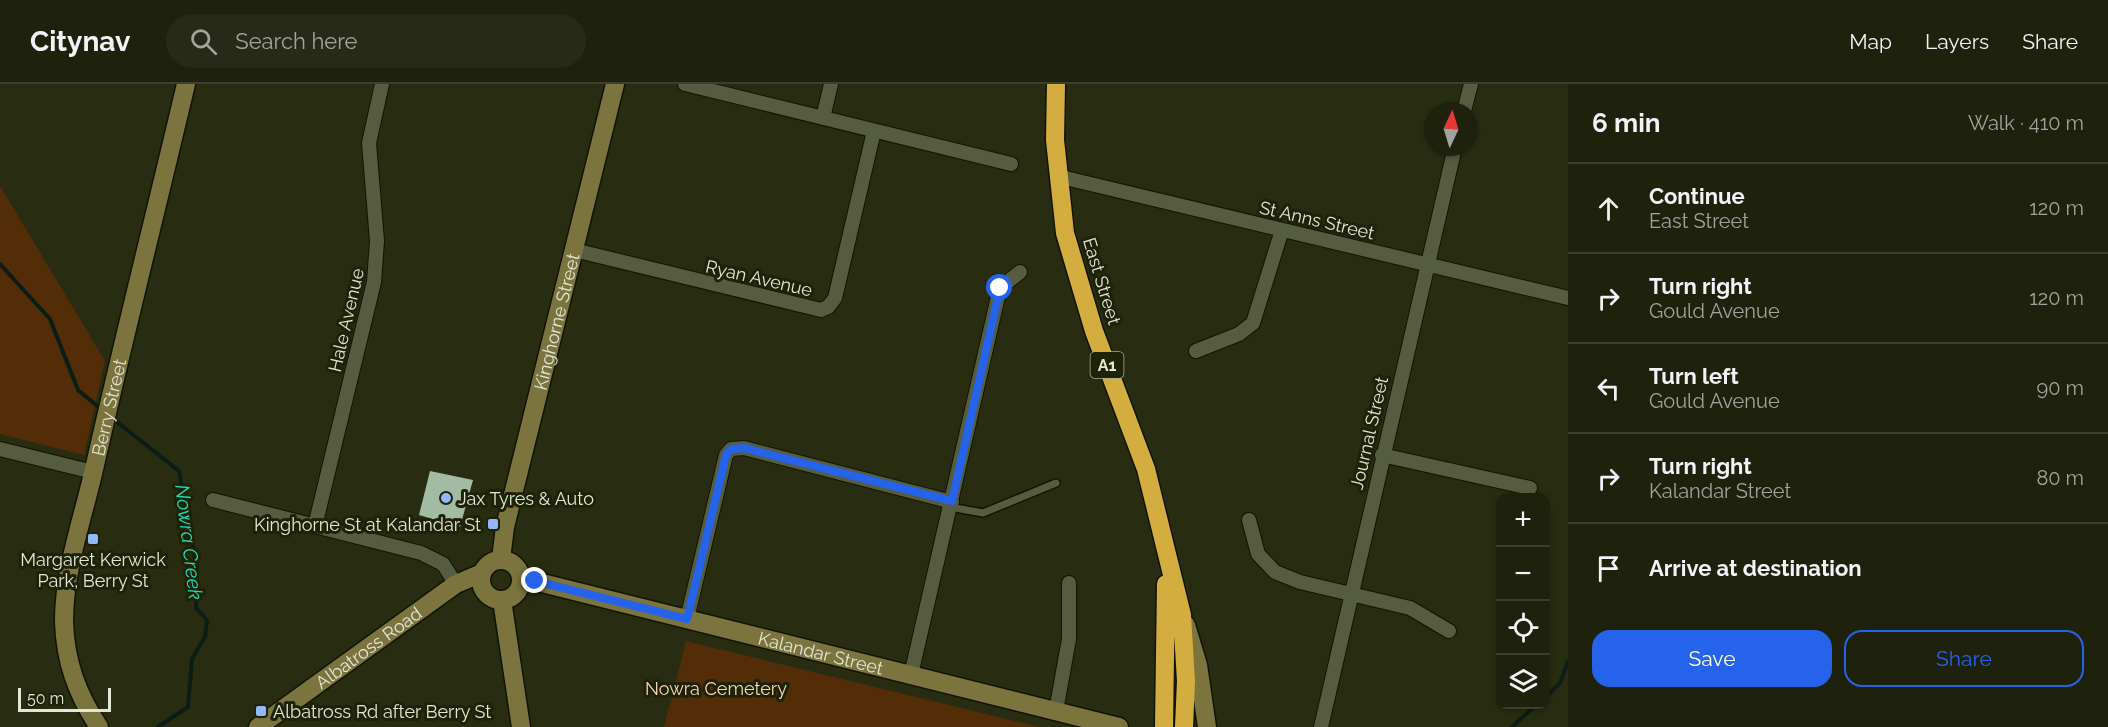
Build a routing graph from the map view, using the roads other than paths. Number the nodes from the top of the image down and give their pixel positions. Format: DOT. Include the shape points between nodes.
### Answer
graph roads {
  1 [pos="186,84"];
  2 [pos="382,84"];
  3 [pos="615,84"];
  4 [pos="686,84"];
  5 [pos="831,84"];
  6 [pos="1056,84"];
  7 [pos="1471,84"];
  8 [pos="1466,102"];
  9 [pos="823,118"];
  10 [pos="874,131"];
  11 [pos="1453,156"];
  12 [pos="1011,164"];
  13 [pos="1057,176"];
  14 [pos="1282,230"];
  15 [pos="574,250"];
  16 [pos="1426,264"];
  17 [pos="1020,272"];
  18 [pos="1568,298"];
  19 [pos="1197,351"];
  20 [pos="0,449"];
  21 [pos="1382,455"];
  22 [pos="93,472"];
  23 [pos="1056,483"];
  24 [pos="1530,488"];
  25 [pos="213,500"];
  26 [pos="951,504"];
  27 [pos="1250,520"];
  28 [pos="315,526"];
  29 [pos="1165,552"];
  30 [pos="501,559"];
  31 [pos="482,573"];
  32 [pos="522,578"];
  33 [pos="1069,583"];
  34 [pos="456,584"];
  35 [pos="1351,592"];
  36 [pos="502,600"];
  37 [pos="1182,615"];
  38 [pos="687,619"];
  39 [pos="1449,631"];
  40 [pos="911,675"];
  41 [pos="1056,711"];
  42 [pos="99,727"];
  43 [pos="258,727"];
  44 [pos="521,727"];
  45 [pos="1119,727"];
  46 [pos="1164,727"];
  47 [pos="1184,727"];
  48 [pos="1207,727"];
  49 [pos="1322,727"];
  1 -- 22 [label="main road, Berry Street"];
  2 -- 28 [label="street, Hale Avenue" via="369,143 377,241 374,282"];
  3 -- 15 [label="main road, Kinghorne Street"];
  4 -- 9 [label="street"];
  5 -- 9 [label="street"];
  6 -- 13 [label="highway, East Street / A1"];
  7 -- 8 [label="street"];
  9 -- 10 [label="street"];
  10 -- 12 [label="street"];
  10 -- 15 [label="street, Ryan Avenue" via="835,298 821,310"];
  11 -- 16 [label="street, Journal Street"];
  13 -- 14 [label="street, St Anns Street"];
  13 -- 29 [label="highway, East Street / A1" via="1077,282 1146,469"];
  14 -- 16 [label="street, St Anns Street"];
  14 -- 19 [label="street" via="1253,323 1239,334"];
  15 -- 30 [label="main road, Kinghorne Street" via="505,527"];
  16 -- 18 [label="street, St Anns Street"];
  16 -- 21 [label="street, Journal Street"];
  17 -- 26 [label="street" via="1000,288"];
  20 -- 22 [label="street"];
  21 -- 24 [label="street"];
  21 -- 35 [label="street, Journal Street"];
  22 -- 42 [label="main road, Berry Street" via="71,568 64,623 73,676"];
  23 -- 26 [label="lane" via="983,513"];
  25 -- 28 [label="street"];
  26 -- 38 [label="street" via="744,448 731,449 726,455"];
  26 -- 40 [label="street"];
  27 -- 35 [label="street" via="1258,554 1275,572 1300,582"];
  28 -- 34 [label="street" via="434,557"];
  29 -- 37 [label="highway, East Street / A1"];
  29 -- 46 [label="highway, East Street / A1" via="1168,620"];
  30 -- 31 [label="main road" via="489,563"];
  30 -- 32 [label="main road" via="517,567"];
  31 -- 34 [label="main road, Albatross Road"];
  31 -- 36 [label="main road" via="483,590 491,598"];
  32 -- 36 [label="main road" via="519,590"];
  32 -- 38 [label="main road, Kalandar Street"];
  33 -- 41 [label="street" via="1069,639"];
  34 -- 43 [label="main road, Albatross Road"];
  35 -- 39 [label="street" via="1410,608"];
  35 -- 49 [label="street, Journal Street"];
  36 -- 44 [label="main road"];
  37 -- 47 [label="highway, East Street / A1"];
  37 -- 48 [label="main road" via="1198,665"];
  38 -- 40 [label="main road, Kalandar Street"];
  40 -- 41 [label="main road, Kalandar Street"];
  41 -- 45 [label="main road, Kalandar Street"];
}
